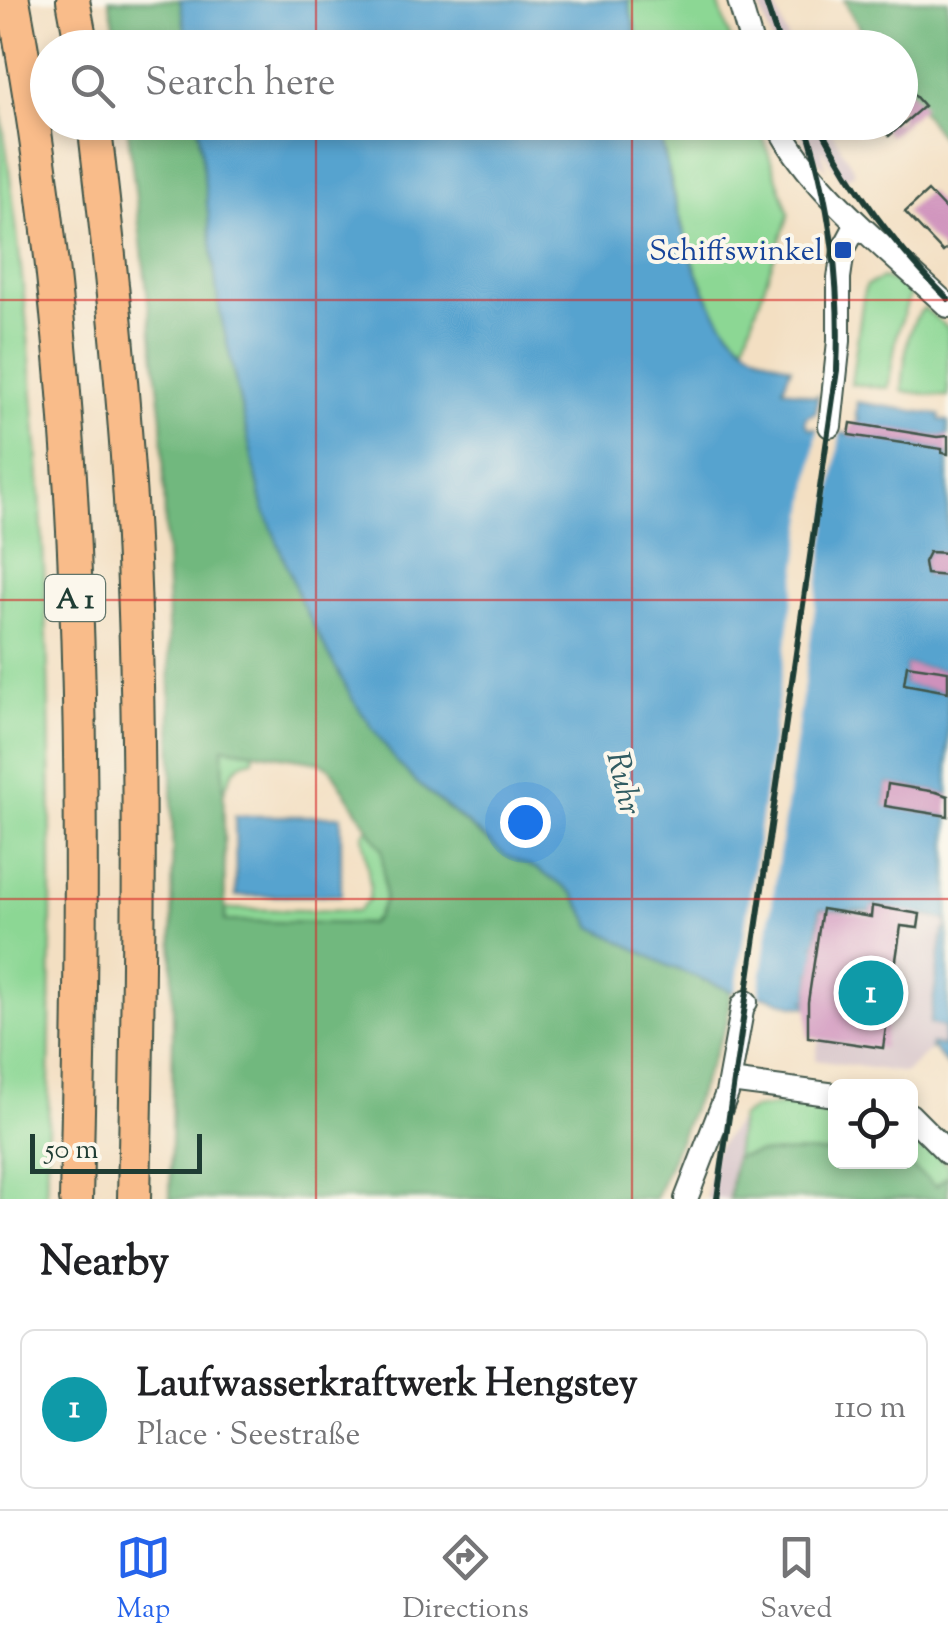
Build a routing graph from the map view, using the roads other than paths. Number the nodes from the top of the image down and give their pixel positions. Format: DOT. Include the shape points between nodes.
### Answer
graph roads {
  1 [pos="13,0"];
  2 [pos="73,0"];
  3 [pos="740,0"];
  4 [pos="79,30"];
  5 [pos="748,30"];
  6 [pos="30,92"];
  7 [pos="36,140"];
  8 [pos="96,140"];
  9 [pos="785,140"];
  10 [pos="858,224"];
  11 [pos="948,306"];
  12 [pos="830,426"];
  13 [pos="746,1002"];
  14 [pos="730,1081"];
  15 [pos="828,1094"];
  16 [pos="918,1123"];
  17 [pos="948,1154"];
  18 [pos="76,1199"];
  19 [pos="134,1199"];
  20 [pos="686,1199"];
  1 -- 6 [label="highway, A 1"];
  2 -- 4 [label="highway"];
  3 -- 5 [label="street"];
  7 -- 18 [label="highway, A 1" via="72,514 81,983"];
  8 -- 19 [label="highway, A 1" via="130,502 138,748"];
  9 -- 10 [label="street"];
  10 -- 11 [label="street"];
  10 -- 12 [label="street" via="843,250 839,278"];
  13 -- 14 [label="street"];
  14 -- 15 [label="street"];
  14 -- 20 [label="street"];
  16 -- 17 [label="street"];
}
